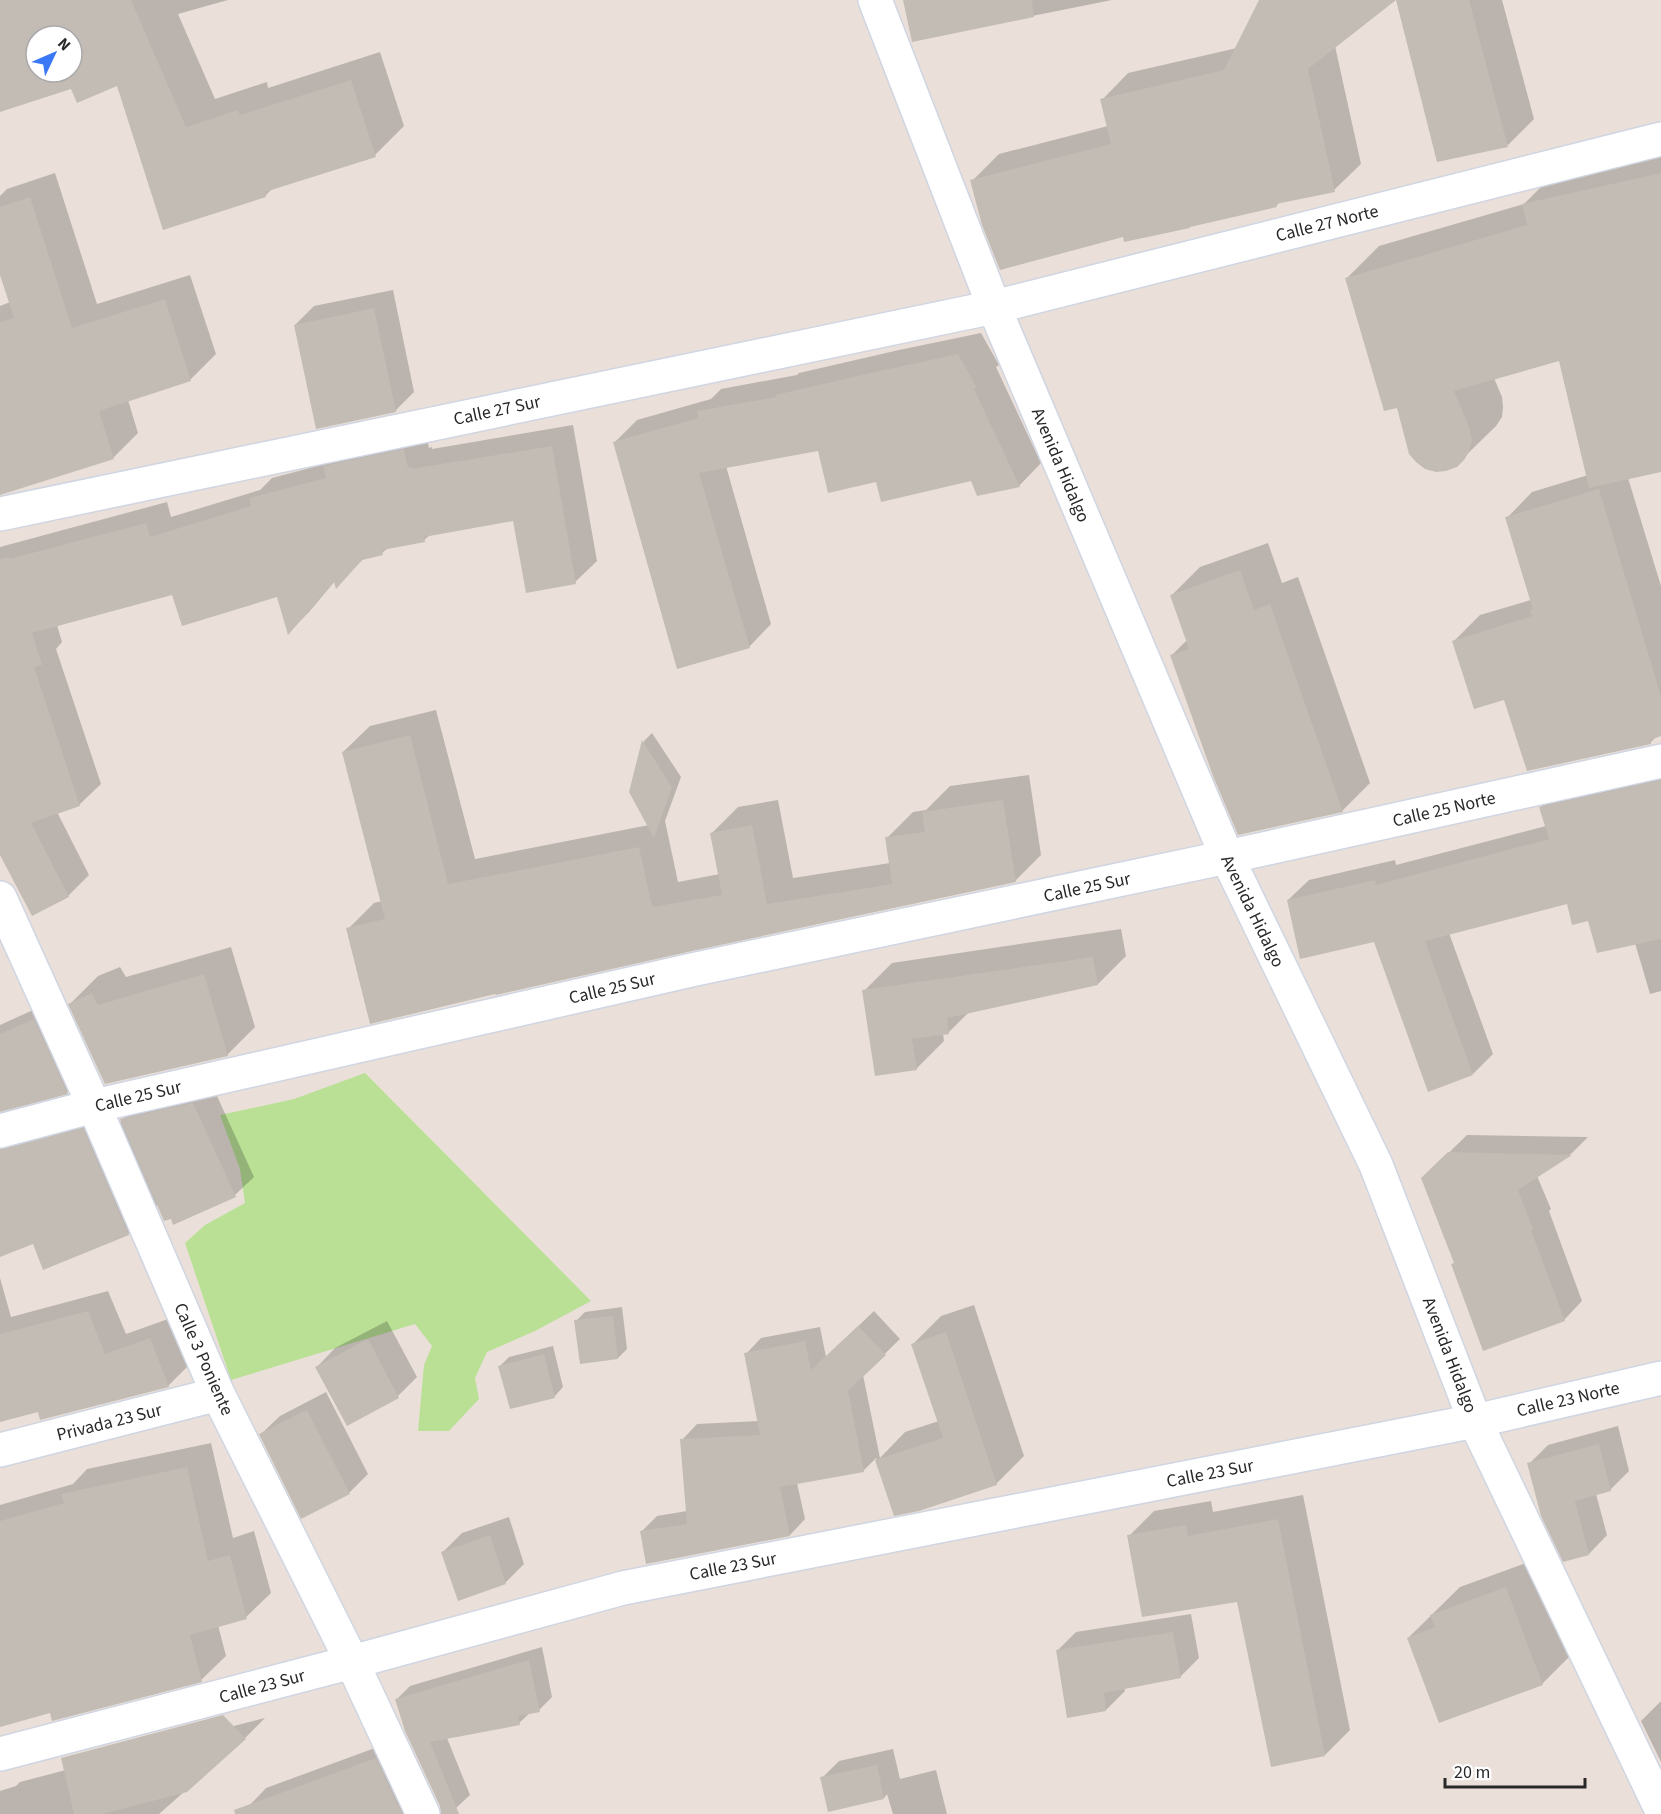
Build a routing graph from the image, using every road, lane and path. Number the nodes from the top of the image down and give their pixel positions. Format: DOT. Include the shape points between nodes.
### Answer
graph roads {
  1 [pos="874,0"];
  2 [pos="1661,139"];
  3 [pos="994,307"];
  4 [pos="0,513"];
  5 [pos="1661,761"];
  6 [pos="1227,857"];
  7 [pos="0,898"];
  8 [pos="94,1106"];
  9 [pos="0,1131"];
  10 [pos="1661,1378"];
  11 [pos="218,1394"];
  12 [pos="1475,1420"];
  13 [pos="0,1450"];
  14 [pos="352,1662"];
  15 [pos="0,1754"];
  16 [pos="1661,1809"];
  17 [pos="423,1814"];
  1 -- 3 [label="street, Avenida Hidalgo"];
  2 -- 3 [label="street, Calle 27 Norte"];
  3 -- 4 [label="street, Calle 27 Sur"];
  3 -- 6 [label="street, Avenida Hidalgo"];
  5 -- 6 [label="street, Calle 25 Norte"];
  6 -- 8 [label="street, Calle 25 Sur" via="696,969"];
  6 -- 12 [label="street, Avenida Hidalgo" via="1376,1166"];
  7 -- 8 [label="street, Calle 3 Poniente"];
  8 -- 9 [label="street, Calle 25 Sur"];
  8 -- 11 [label="street, Calle 3 Poniente"];
  10 -- 12 [label="street, Calle 23 Norte"];
  11 -- 13 [label="street, Privada 23 Sur"];
  11 -- 14 [label="street, Calle 3 Poniente"];
  12 -- 14 [label="street, Calle 23 Sur" via="622,1588"];
  12 -- 16 [label="street, Avenida Hidalgo"];
  14 -- 15 [label="street, Calle 23 Sur"];
  14 -- 17 [label="street, Calle 3 Poniente"];
}
